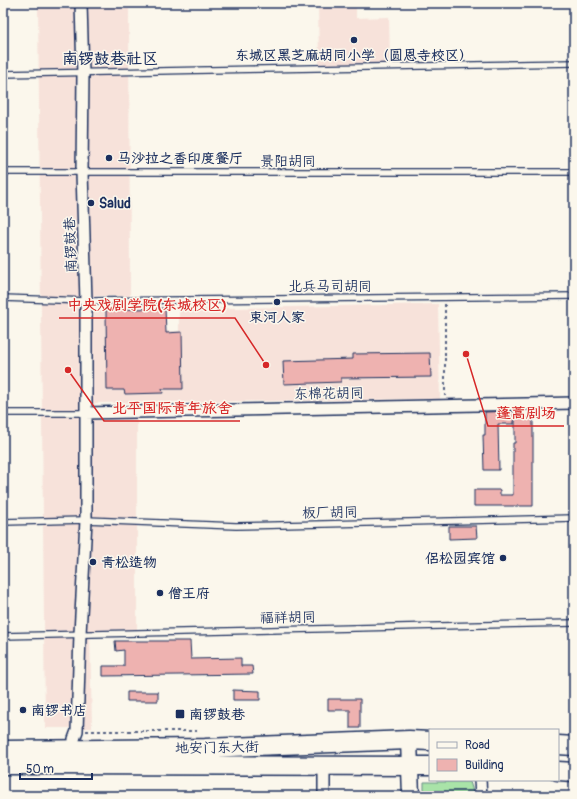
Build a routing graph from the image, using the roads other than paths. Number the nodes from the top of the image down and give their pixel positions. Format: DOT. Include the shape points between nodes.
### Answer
graph roads {
  1 [pos="82,3"];
  2 [pos="574,63"];
  3 [pos="3,74"];
  4 [pos="83,74"];
  5 [pos="3,172"];
  6 [pos="82,172"];
  7 [pos="574,172"];
  8 [pos="574,296"];
  9 [pos="3,298"];
  10 [pos="86,300"];
  11 [pos="574,403"];
  12 [pos="3,413"];
  13 [pos="85,413"];
  14 [pos="574,518"];
  15 [pos="86,520"];
  16 [pos="3,522"];
  17 [pos="574,623"];
  18 [pos="80,634"];
  19 [pos="3,636"];
  20 [pos="76,740"];
  21 [pos="409,740"];
  22 [pos="429,741"];
  23 [pos="559,745"];
  24 [pos="574,746"];
  25 [pos="3,750"];
  26 [pos="410,765"];
  27 [pos="3,766"];
  28 [pos="324,766"];
  29 [pos="429,766"];
  30 [pos="559,771"];
  31 [pos="574,772"];
  32 [pos="480,781"];
  33 [pos="324,796"];
  34 [pos="411,796"];
  35 [pos="481,796"];
  1 -- 4 [label="street, 南锣鼓巷"];
  2 -- 4 [label="lane"];
  3 -- 4 [label="lane"];
  4 -- 6 [label="street, 南锣鼓巷"];
  5 -- 6 [label="lane, 景阳胡同"];
  6 -- 7 [label="lane, 景阳胡同"];
  6 -- 10 [label="street, 南锣鼓巷"];
  8 -- 10 [label="lane, 北兵马司胡同"];
  9 -- 10 [label="lane, 北兵马司胡同"];
  10 -- 13 [label="street, 南锣鼓巷"];
  11 -- 13 [label="street, 东棉花胡同"];
  12 -- 13 [label="lane"];
  13 -- 15 [label="street, 南锣鼓巷"];
  14 -- 15 [label="lane, 板厂胡同" via="236,526"];
  15 -- 16 [label="lane, 板厂胡同"];
  15 -- 18 [label="street, 南锣鼓巷"];
  17 -- 18 [label="lane, 福祥胡同"];
  18 -- 19 [label="lane, 福祥胡同"];
  18 -- 20 [label="street, 南锣鼓巷"];
  20 -- 21 [label="main road, 地安门东大街" via="205,748"];
  20 -- 25 [label="main road, 地安门东大街"];
  21 -- 22 [label="main road, 地安门东大街"];
  21 -- 26 [label="main road"];
  23 -- 24 [label="main road"];
  26 -- 28 [label="main road, 地安门东大街"];
  26 -- 29 [label="main road, 地安门东大街"];
  26 -- 34 [label="main road"];
  27 -- 28 [label="main road, 地安门东大街"];
  28 -- 33 [label="street"];
  30 -- 31 [label="main road"];
  32 -- 35 [label="street"];
}
